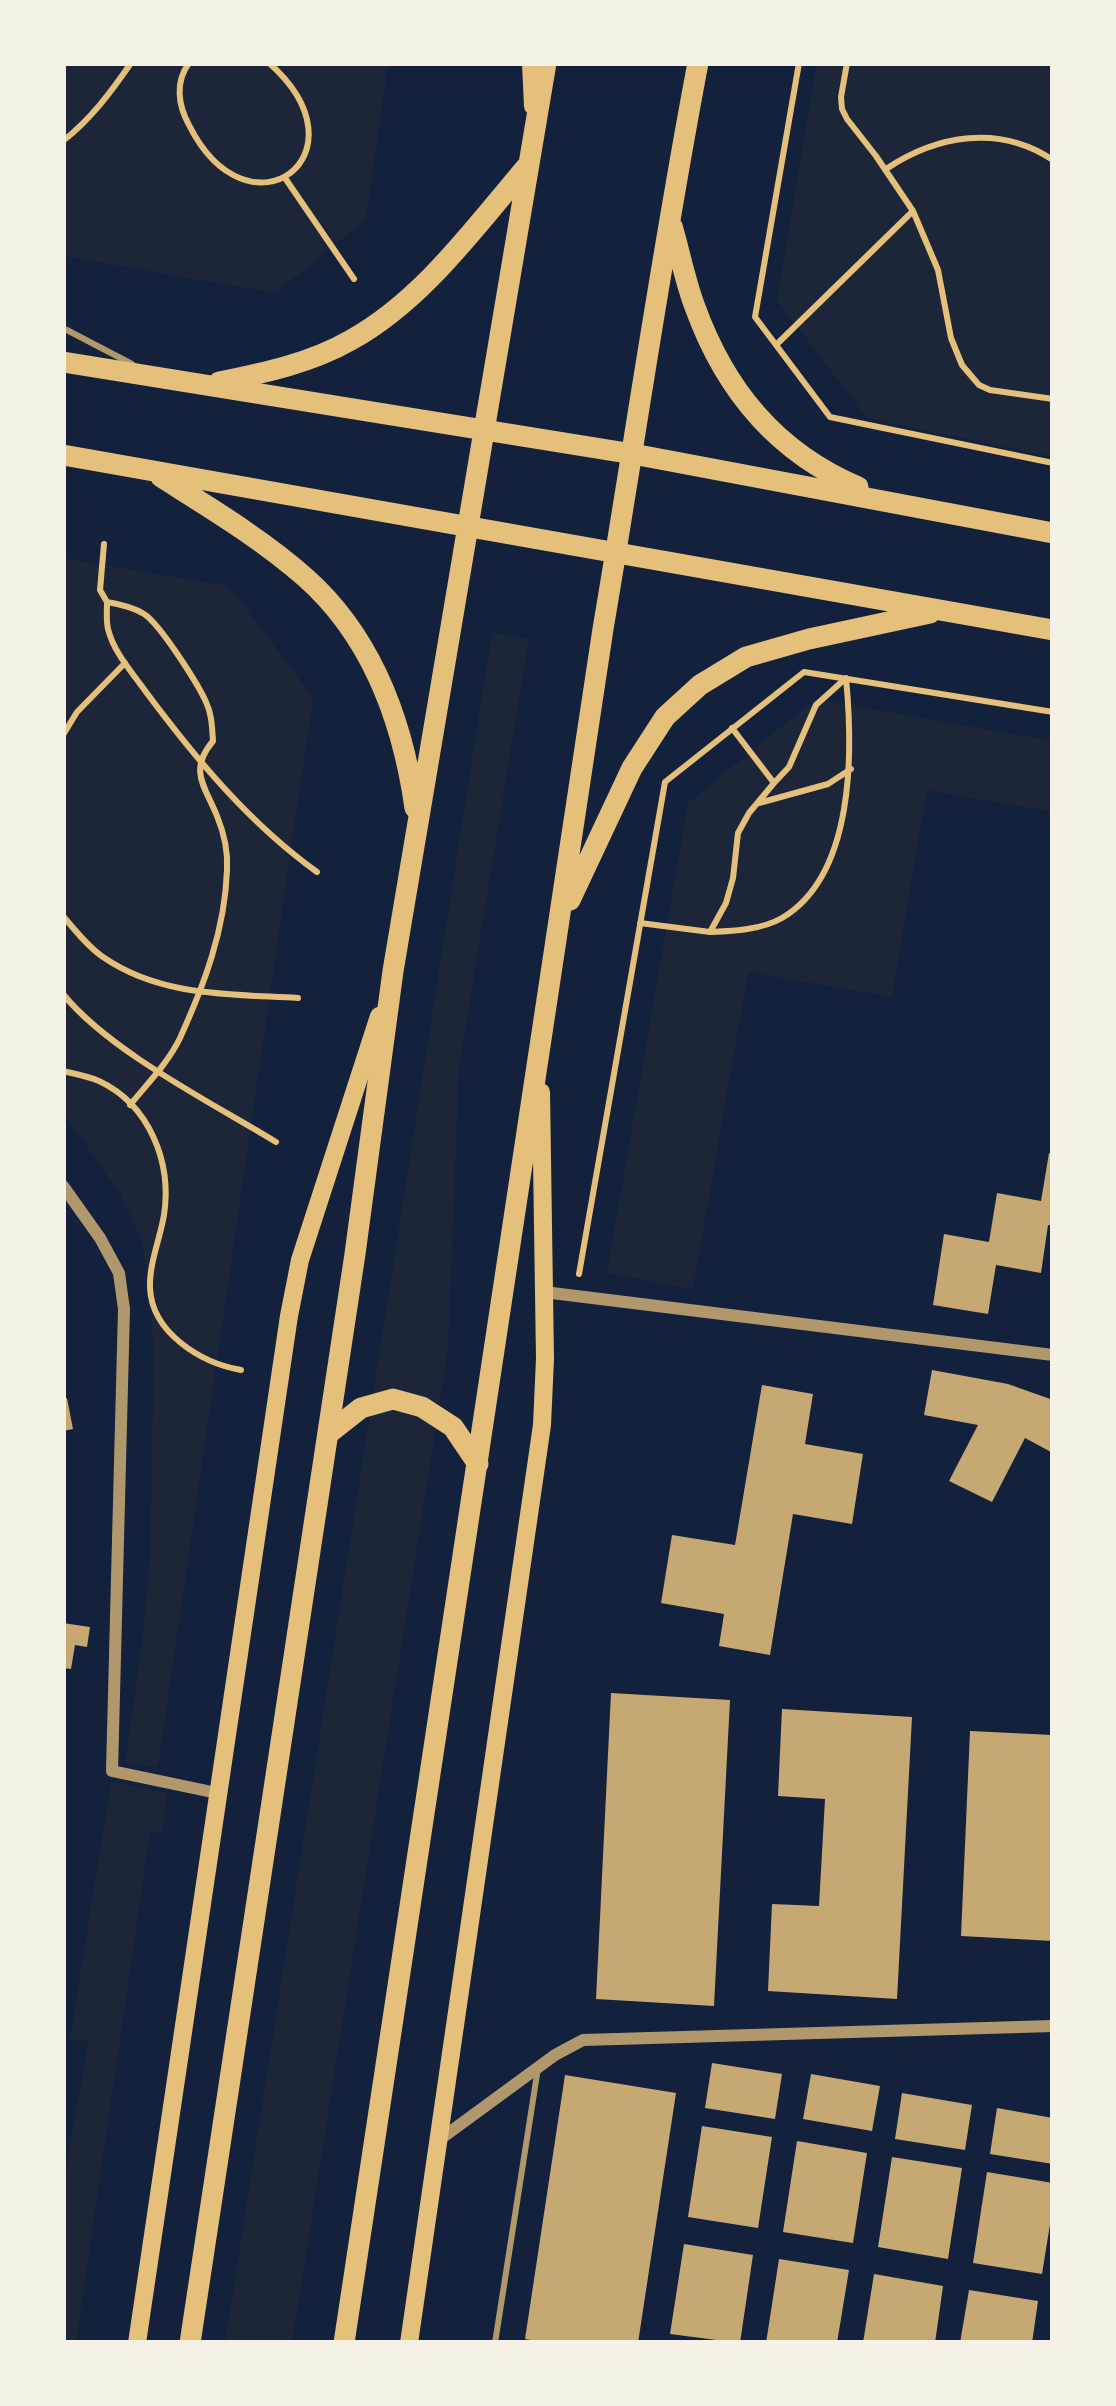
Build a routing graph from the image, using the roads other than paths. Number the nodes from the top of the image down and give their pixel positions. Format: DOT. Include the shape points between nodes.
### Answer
graph roads {
  1 [pos="531,63"];
  2 [pos="546,63"];
  3 [pos="698,63"];
  4 [pos="535,128"];
  5 [pos="528,165"];
  6 [pos="669,215"];
  7 [pos="63,328"];
  8 [pos="63,362"];
  9 [pos="156,377"];
  10 [pos="203,385"];
  11 [pos="484,428"];
  12 [pos="633,454"];
  13 [pos="63,455"];
  14 [pos="151,470"];
  15 [pos="897,504"];
  16 [pos="468,528"];
  17 [pos="1053,533"];
  18 [pos="615,554"];
  19 [pos="945,610"];
  20 [pos="1053,630"];
  21 [pos="418,826"];
  22 [pos="557,928"];
  23 [pos="393,971"];
  24 [pos="542,1047"];
  25 [pos="63,1186"];
  26 [pos="544,1292"];
  27 [pos="1053,1355"];
  28 [pos="328,1434"];
  29 [pos="478,1464"];
  30 [pos="217,1793"];
  31 [pos="1053,2026"];
  32 [pos="538,2067"];
  33 [pos="438,2140"];
  34 [pos="137,2343"];
  35 [pos="190,2343"];
  36 [pos="344,2343"];
  37 [pos="409,2343"];
  38 [pos="495,2343"];
  1 -- 4 [label="main road"];
  2 -- 4 [label="main road"];
  3 -- 6 [label="main road"];
  4 -- 5 [label="main road"];
  5 -- 10 [label="main road" via="416,291 368,329 295,363"];
  5 -- 11 [label="main road"];
  6 -- 12 [label="main road"];
  6 -- 15 [label="main road" via="719,362 766,428 836,478"];
  7 -- 9 [label="lane"];
  8 -- 9 [label="main road"];
  9 -- 10 [label="main road"];
  10 -- 11 [label="main road"];
  11 -- 12 [label="main road"];
  11 -- 16 [label="main road"];
  12 -- 15 [label="main road"];
  12 -- 18 [label="main road"];
  13 -- 14 [label="main road"];
  14 -- 16 [label="main road"];
  14 -- 21 [label="main road" via="277,555 342,618 389,700"];
  15 -- 17 [label="main road"];
  16 -- 18 [label="main road"];
  16 -- 21 [label="main road"];
  18 -- 19 [label="main road"];
  18 -- 22 [label="main road"];
  19 -- 20 [label="main road"];
  19 -- 22 [label="main road" via="746,657 700,685 665,717 632,768"];
  21 -- 23 [label="main road"];
  22 -- 24 [label="main road"];
  23 -- 28 [label="main road"];
  23 -- 30 [label="main road" via="300,1260"];
  24 -- 26 [label="main road"];
  24 -- 29 [label="main road"];
  25 -- 30 [label="street" via="119,1273 124,1309 112,1771"];
  26 -- 27 [label="street"];
  26 -- 33 [label="main road" via="542,1425"];
  28 -- 29 [label="main road" via="362,1408 393,1400 452,1427"];
  28 -- 35 [label="main road"];
  29 -- 36 [label="main road"];
  30 -- 34 [label="main road"];
  31 -- 32 [label="street" via="583,2040"];
  32 -- 33 [label="street"];
  32 -- 38 [label="lane"];
  33 -- 37 [label="main road"];
}
